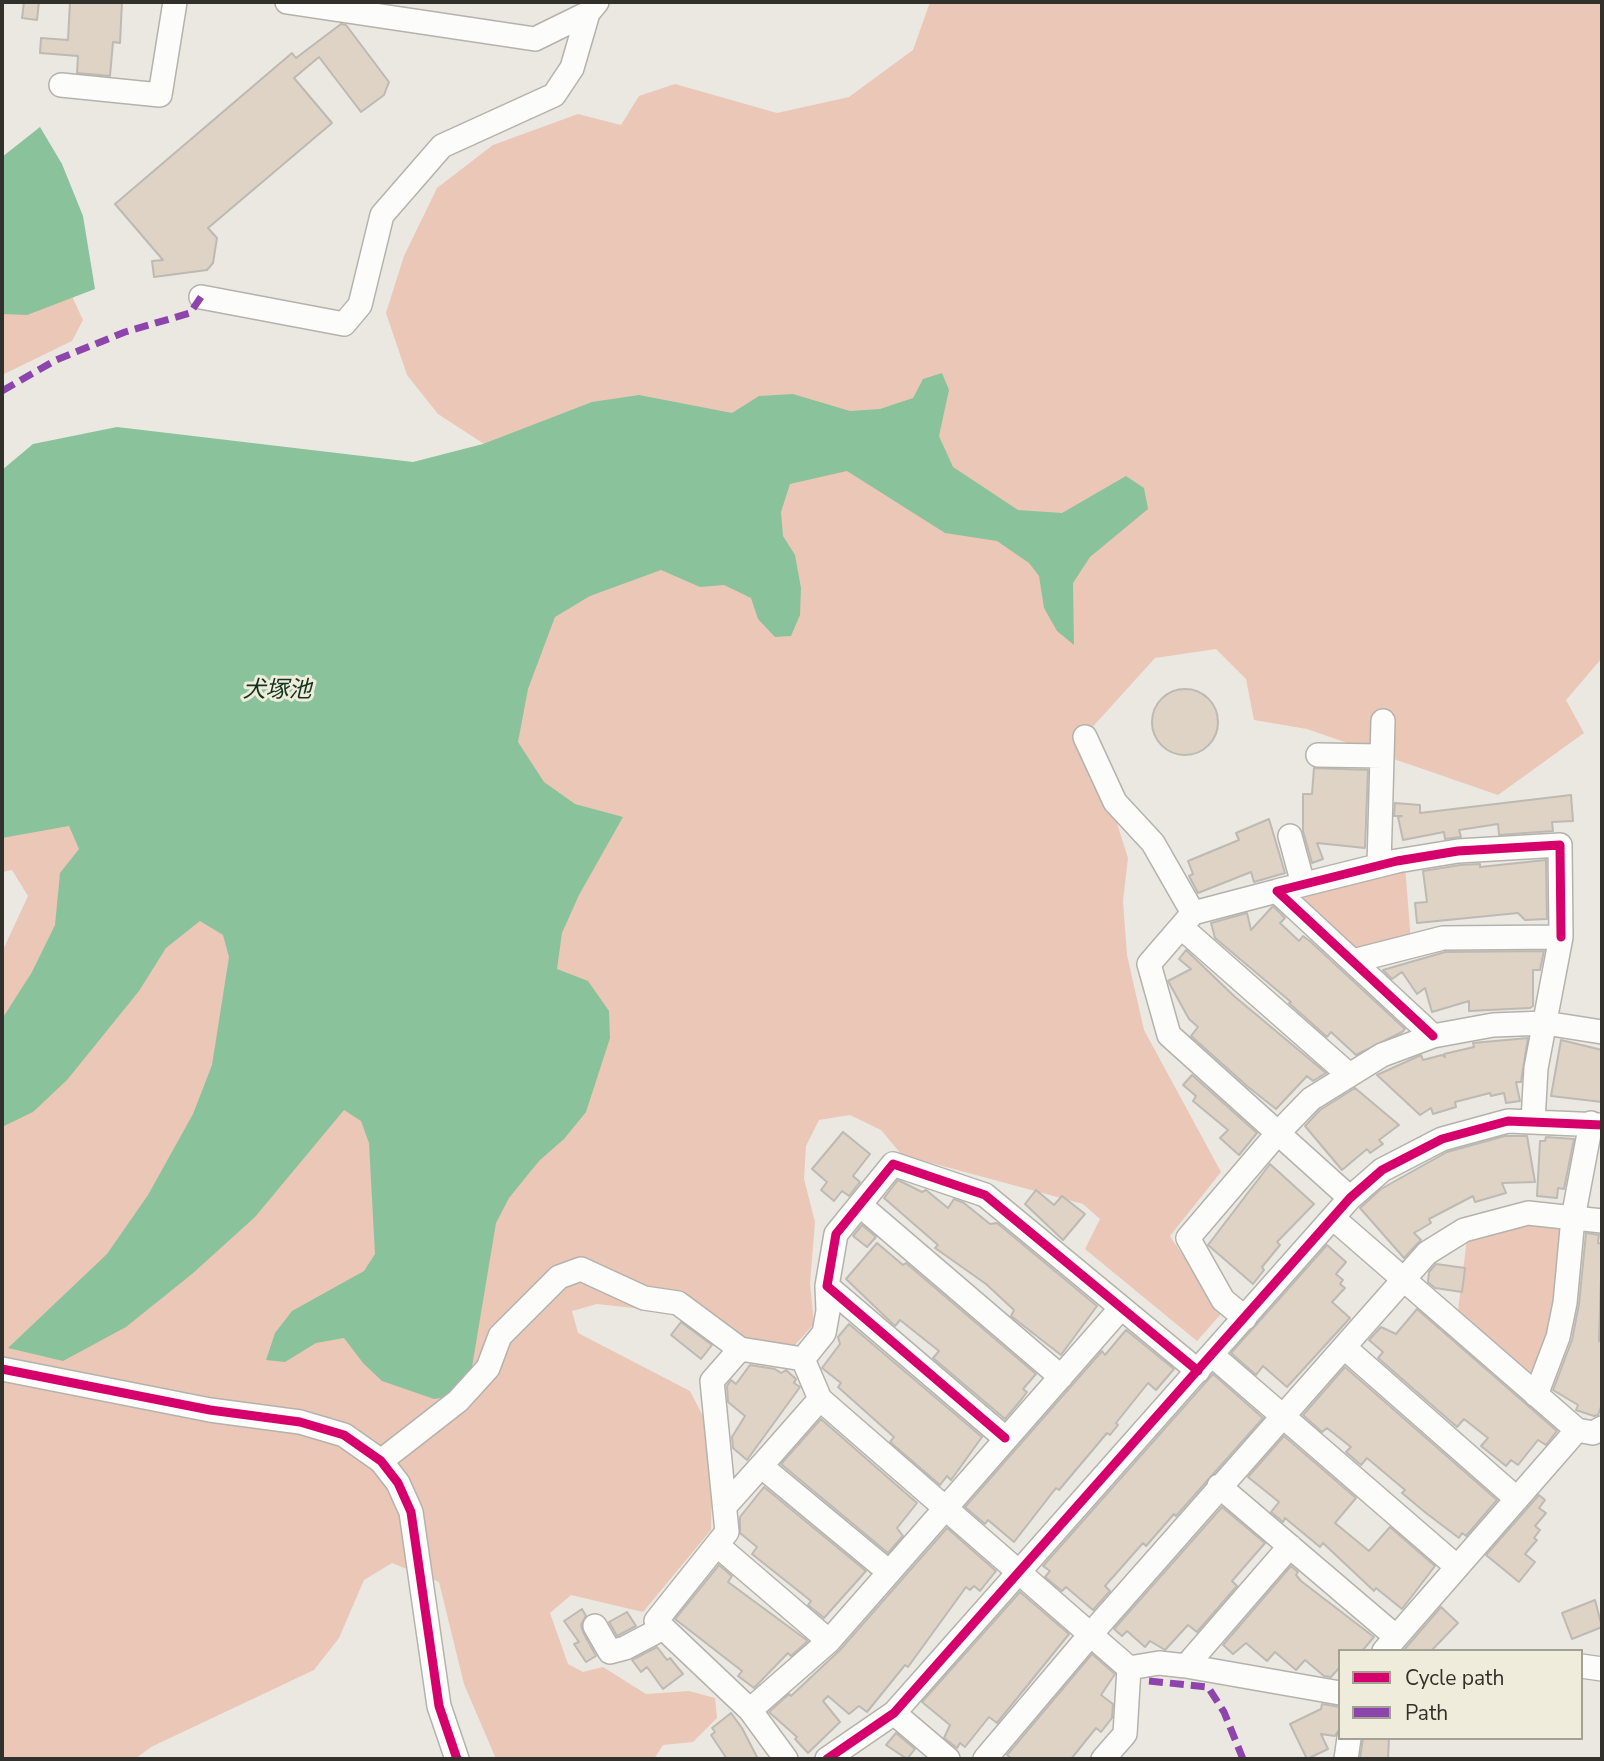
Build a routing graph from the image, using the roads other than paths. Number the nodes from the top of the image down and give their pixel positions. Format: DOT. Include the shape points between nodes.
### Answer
graph roads {
  1 [pos="175,2"];
  2 [pos="287,2"];
  3 [pos="593,7"];
  4 [pos="61,85"];
  5 [pos="201,297"];
  6 [pos="1383,721"];
  7 [pos="1085,737"];
  8 [pos="1318,755"];
  9 [pos="1382,756"];
  10 [pos="1290,836"];
  11 [pos="1379,865"];
  12 [pos="1303,884"];
  13 [pos="1277,891"];
  14 [pos="1187,920"];
  15 [pos="1561,937"];
  16 [pos="1353,961"];
  17 [pos="1545,1024"];
  18 [pos="1602,1032"];
  19 [pos="1433,1036"];
  20 [pos="1348,1074"];
  21 [pos="1533,1121"];
  22 [pos="1597,1124"];
  23 [pos="1277,1134"];
  24 [pos="1350,1198"];
  25 [pos="860,1205"];
  26 [pos="1333,1218"];
  27 [pos="1573,1218"];
  28 [pos="1602,1221"];
  29 [pos="1403,1278"];
  30 [pos="827,1286"];
  31 [pos="1121,1308"];
  32 [pos="1245,1318"];
  33 [pos="1344,1347"];
  34 [pos="740,1349"];
  35 [pos="803,1359"];
  36 [pos="1205,1363"];
  37 [pos="2,1369"];
  38 [pos="1062,1377"];
  39 [pos="1536,1395"];
  40 [pos="820,1399"];
  41 [pos="1283,1415"];
  42 [pos="1602,1428"];
  43 [pos="1577,1430"];
  44 [pos="1004,1438"];
  45 [pos="381,1461"];
  46 [pos="761,1466"];
  47 [pos="1219,1486"];
  48 [pos="1517,1499"];
  49 [pos="726,1505"];
  50 [pos="946,1506"];
  51 [pos="717,1545"];
  52 [pos="1290,1546"];
  53 [pos="1456,1566"];
  54 [pos="889,1572"];
  55 [pos="1020,1572"];
  56 [pos="595,1626"];
  57 [pos="663,1628"];
  58 [pos="1090,1635"];
  59 [pos="829,1641"];
  60 [pos="1390,1644"];
  61 [pos="1186,1666"];
  62 [pos="1583,1666"];
  63 [pos="1129,1668"];
  64 [pos="1602,1668"];
  65 [pos="1338,1693"];
  66 [pos="751,1710"];
  67 [pos="894,1713"];
  68 [pos="1349,1740"];
  69 [pos="457,1759"];
  70 [pos="786,1759"];
  71 [pos="827,1759"];
  72 [pos="948,1759"];
  73 [pos="985,1759"];
  74 [pos="1103,1759"];
  75 [pos="1346,1759"];
  1 -- 4 [label="street" via="160,95"];
  2 -- 3 [label="street" via="535,38"];
  3 -- 5 [label="street" via="572,68 554,95 442,146 382,215 360,305 344,324"];
  6 -- 9 [label="street"];
  7 -- 14 [label="street" via="1115,802 1153,843"];
  8 -- 9 [label="street"];
  9 -- 11 [label="street"];
  10 -- 12 [label="street"];
  11 -- 12 [label="street"];
  11 -- 15 [label="street" via="1458,851 1560,845"];
  12 -- 13 [label="street"];
  13 -- 14 [label="street"];
  13 -- 16 [label="street"];
  14 -- 20 [label="street"];
  14 -- 23 [label="street" via="1149,964 1169,1035"];
  15 -- 16 [label="street" via="1443,938"];
  15 -- 17 [label="street"];
  16 -- 19 [label="street"];
  17 -- 18 [label="street"];
  17 -- 19 [label="street" via="1493,1025"];
  17 -- 21 [label="street" via="1536,1068"];
  19 -- 20 [label="street"];
  20 -- 23 [label="street" via="1311,1099"];
  21 -- 22 [label="street"];
  21 -- 24 [label="street" via="1508,1121 1442,1139 1382,1170"];
  22 -- 27 [label="street"];
  23 -- 24 [label="street"];
  23 -- 32 [label="street" via="1188,1238 1223,1300"];
  24 -- 26 [label="street"];
  25 -- 30 [label="street" via="836,1234"];
  25 -- 31 [label="street" via="894,1164 985,1195"];
  25 -- 38 [label="street"];
  26 -- 29 [label="street"];
  26 -- 32 [label="street"];
  27 -- 28 [label="street"];
  27 -- 29 [label="street" via="1528,1213 1464,1230 1427,1253"];
  27 -- 39 [label="street" via="1560,1326"];
  29 -- 33 [label="street"];
  29 -- 39 [label="street"];
  30 -- 35 [label="street" via="824,1333"];
  30 -- 44 [label="street"];
  31 -- 36 [label="street"];
  31 -- 38 [label="street"];
  32 -- 36 [label="street"];
  33 -- 41 [label="street"];
  33 -- 48 [label="street"];
  34 -- 35 [label="street"];
  34 -- 45 [label="street" via="678,1303 645,1298 581,1269 559,1277 500,1336 488,1368 458,1401"];
  34 -- 49 [label="street" via="712,1381"];
  35 -- 40 [label="street"];
  36 -- 41 [label="street"];
  36 -- 55 [label="street"];
  37 -- 45 [label="street" via="210,1410 300,1422 344,1435"];
  38 -- 44 [label="street"];
  39 -- 43 [label="street"];
  40 -- 46 [label="street"];
  40 -- 50 [label="street"];
  41 -- 47 [label="street"];
  41 -- 53 [label="street"];
  42 -- 43 [label="street" via="1592,1433"];
  43 -- 48 [label="street"];
  44 -- 50 [label="street"];
  45 -- 69 [label="street" via="398,1483 411,1513 439,1706"];
  46 -- 49 [label="street"];
  46 -- 54 [label="street"];
  47 -- 52 [label="street"];
  47 -- 58 [label="street"];
  48 -- 53 [label="street"];
  49 -- 51 [label="street" via="727,1532"];
  50 -- 54 [label="street"];
  50 -- 55 [label="street"];
  51 -- 57 [label="street" via="656,1620"];
  51 -- 59 [label="street"];
  52 -- 60 [label="street"];
  52 -- 61 [label="street"];
  53 -- 60 [label="street"];
  54 -- 59 [label="street"];
  55 -- 58 [label="street"];
  55 -- 67 [label="street"];
  56 -- 57 [label="street" via="610,1652"];
  57 -- 66 [label="street"];
  58 -- 63 [label="street"];
  58 -- 73 [label="street"];
  59 -- 66 [label="street"];
  61 -- 63 [label="street" via="1159,1663"];
  61 -- 65 [label="street"];
  62 -- 64 [label="street"];
  63 -- 74 [label="street" via="1125,1734"];
  66 -- 70 [label="street"];
  67 -- 71 [label="street"];
  67 -- 72 [label="street"];
  68 -- 75 [label="street"];
}
